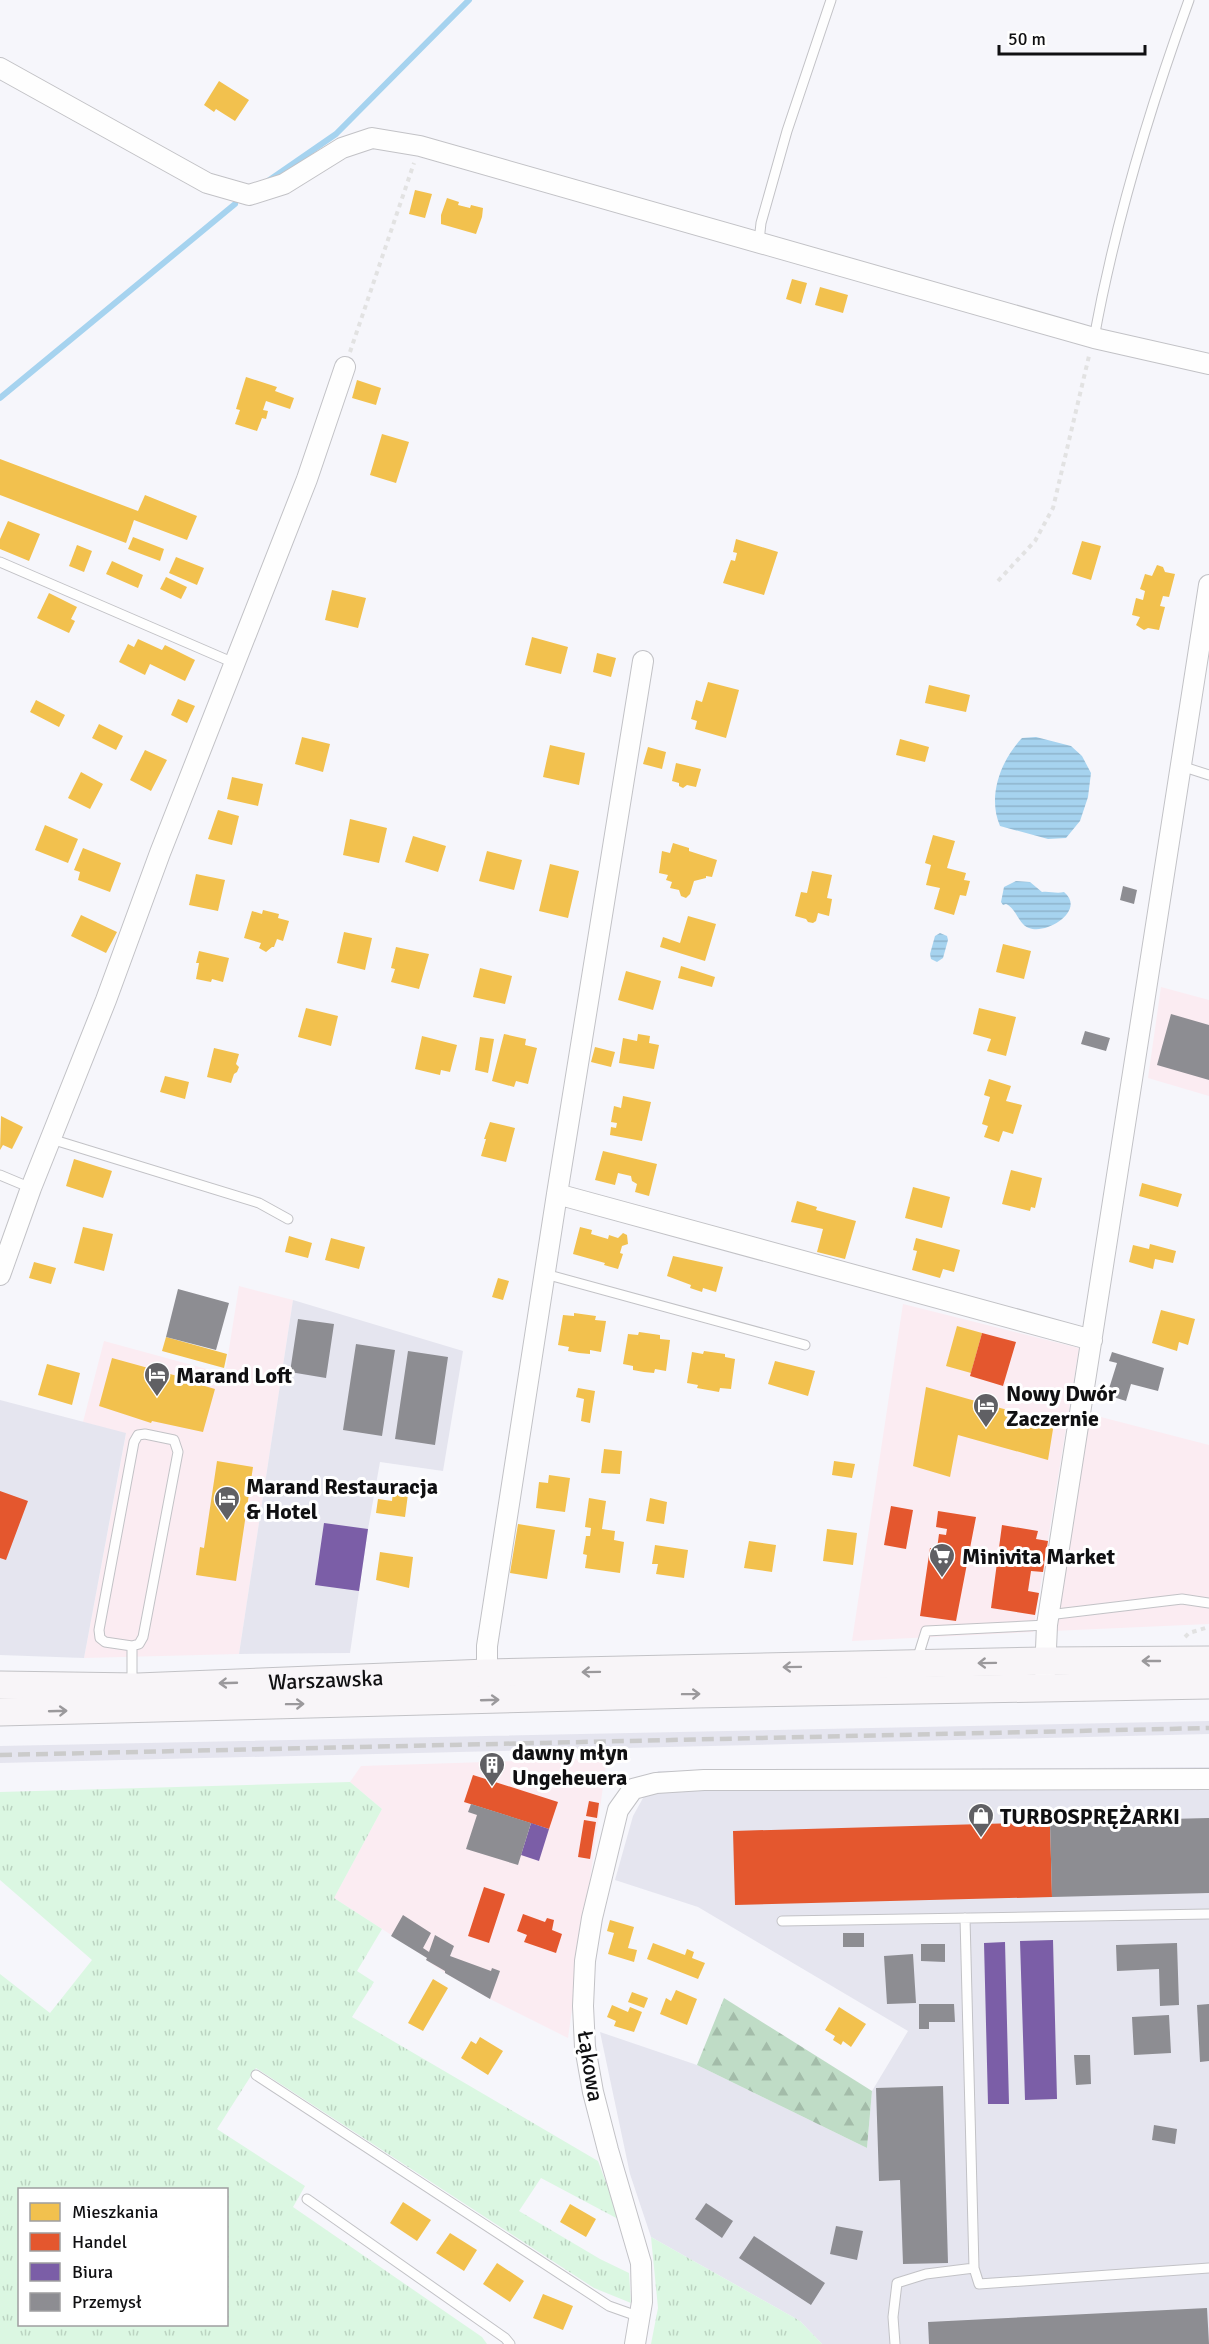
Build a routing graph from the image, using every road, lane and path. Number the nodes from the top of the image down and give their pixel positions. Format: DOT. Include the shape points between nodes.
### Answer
graph roads {
  1 [pos="831,0"];
  2 [pos="1189,0"];
  3 [pos="0,68"];
  4 [pos="420,146"];
  5 [pos="759,241"];
  6 [pos="1094,338"];
  7 [pos="1209,364"];
  8 [pos="345,367"];
  9 [pos="0,562"];
  10 [pos="998,581"];
  11 [pos="1209,585"];
  12 [pos="1206,628"];
  13 [pos="643,661"];
  14 [pos="234,663"];
  15 [pos="1181,766"];
  16 [pos="1209,775"];
  17 [pos="51,1139"];
  18 [pos="0,1175"];
  19 [pos="31,1188"];
  20 [pos="556,1194"];
  21 [pos="288,1219"];
  22 [pos="2,1264"];
  23 [pos="545,1274"];
  24 [pos="1092,1340"];
  25 [pos="805,1345"];
  26 [pos="1209,1603"];
  27 [pos="1047,1620"];
  28 [pos="1209,1627"];
  29 [pos="1184,1638"];
  30 [pos="132,1646"];
  31 [pos="1209,1660"];
  32 [pos="916,1665"];
  33 [pos="487,1673"];
  34 [pos="1045,1675"];
  35 [pos="0,1685"];
  36 [pos="1209,1685"];
  37 [pos="132,1687"];
  38 [pos="0,1712"];
  39 [pos="1209,1779"];
  40 [pos="1209,1914"];
  41 [pos="965,1918"];
  42 [pos="782,1921"];
  43 [pos="256,2075"];
  44 [pos="307,2199"];
  45 [pos="974,2268"];
  46 [pos="1209,2268"];
  47 [pos="640,2317"];
  48 [pos="510,2344"];
  49 [pos="635,2344"];
  50 [pos="895,2344"];
  1 -- 5 [label="lane" via="787,131"];
  2 -- 6 [label="lane" via="1133,170 1106,271"];
  3 -- 4 [label="street" via="207,183 249,195 284,184 342,148 372,138"];
  4 -- 5 [label="street"];
  4 -- 8 [label="path"];
  5 -- 6 [label="street"];
  6 -- 7 [label="street"];
  6 -- 10 [label="path" via="1053,508 1035,541"];
  8 -- 14 [label="street" via="307,479"];
  9 -- 14 [label="lane"];
  11 -- 12 [label="street"];
  12 -- 15 [label="street"];
  13 -- 20 [label="street"];
  14 -- 17 [label="street"];
  15 -- 16 [label="lane"];
  15 -- 24 [label="street"];
  17 -- 19 [label="street"];
  17 -- 21 [label="lane" via="259,1203"];
  18 -- 19 [label="lane"];
  19 -- 22 [label="street"];
  20 -- 23 [label="street"];
  20 -- 24 [label="street"];
  23 -- 25 [label="lane"];
  23 -- 33 [label="street" via="487,1646"];
  24 -- 27 [label="street"];
  26 -- 27 [label="lane" via="1182,1599"];
  27 -- 32 [label="lane" via="926,1631"];
  27 -- 34 [label="street"];
  28 -- 29 [label="path"];
  30 -- 30 [label="lane" via="140,1644 143,1638 178,1452 174,1440 145,1434 134,1442 99,1634 105,1642"];
  30 -- 37 [label="lane"];
  31 -- 34 [label="main road, one-way"];
  32 -- 33 [label="main road, Warszawska, one-way"];
  34 -- 32 [label="main road, Warszawska, one-way"];
  33 -- 37 [label="main road, Warszawska, one-way"];
  34 -- 36 [label="main road"];
  38 -- 34 [label="main road, Warszawska, one-way" via="632,1695"];
  35 -- 37 [label="main road, Warszawska"];
  39 -- 47 [label="street, Łąkowa" via="704,1780 656,1783 633,1789 618,1810 592,1918 583,2006 593,2092 641,2263"];
  40 -- 41 [label="lane"];
  41 -- 42 [label="lane"];
  41 -- 45 [label="lane"];
  43 -- 47 [label="lane" via="609,2306"];
  44 -- 48 [label="lane"];
  45 -- 46 [label="lane" via="979,2284"];
  45 -- 50 [label="lane" via="926,2274 897,2283"];
  47 -- 49 [label="street, Łąkowa"];
}
